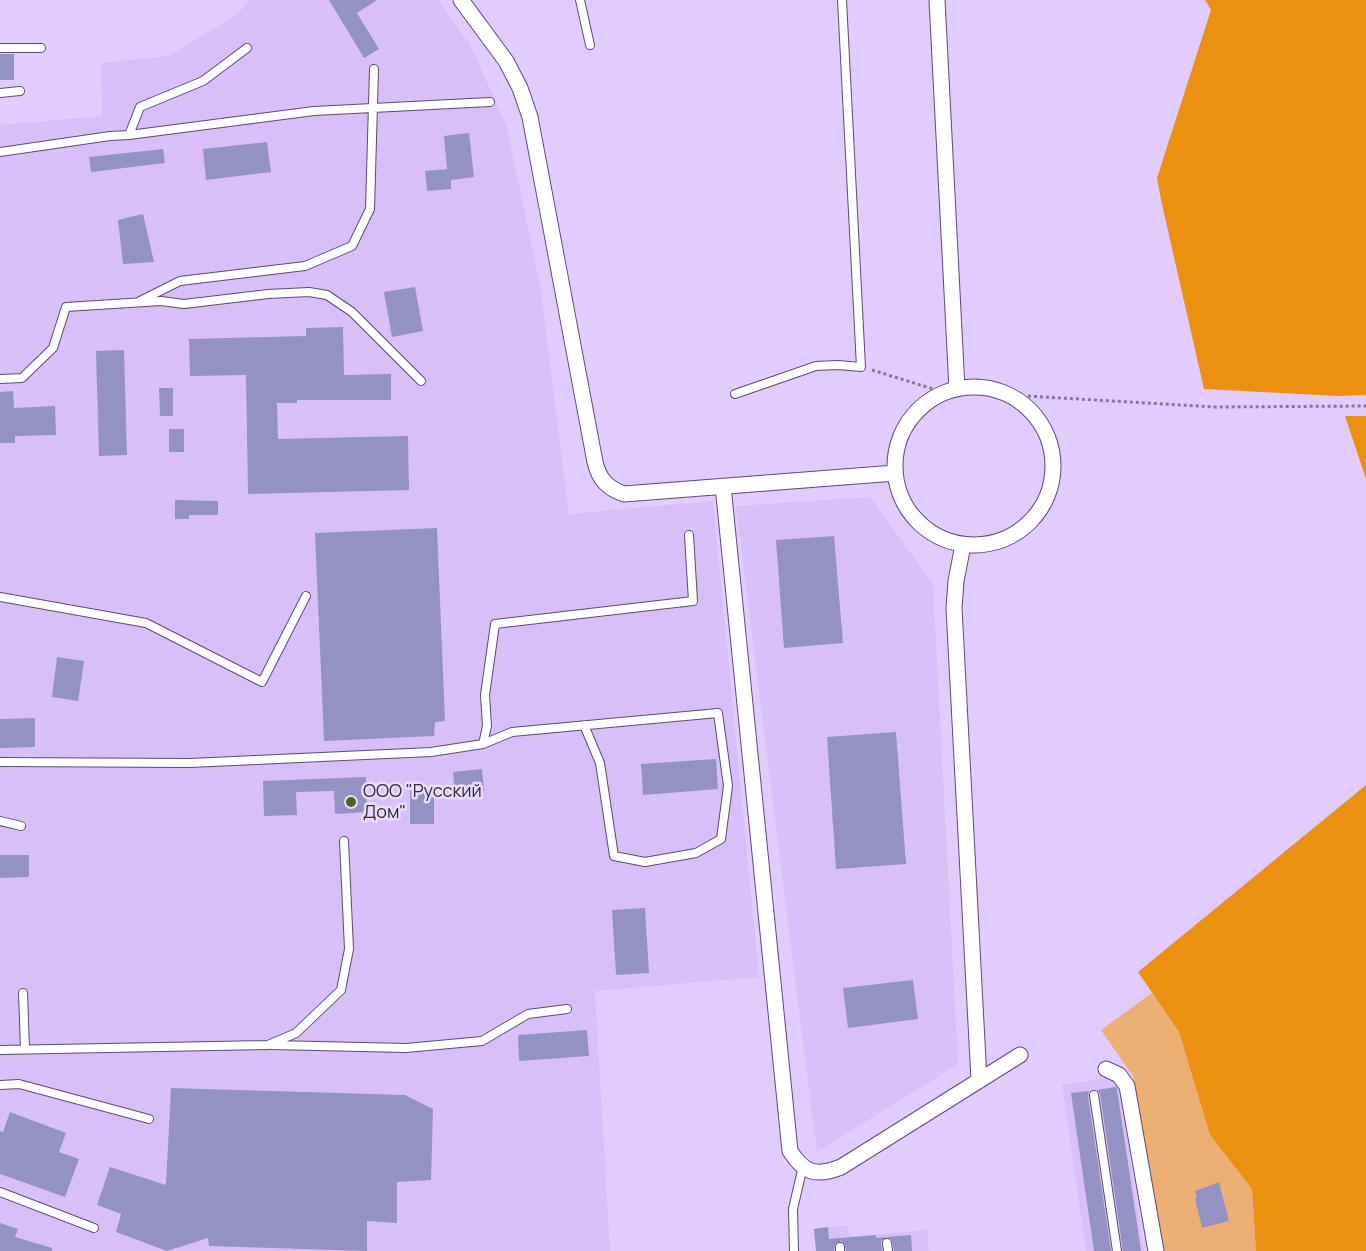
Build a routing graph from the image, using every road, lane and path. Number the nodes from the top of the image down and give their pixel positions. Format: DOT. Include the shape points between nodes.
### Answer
graph roads {
  1 [pos="461,0"];
  2 [pos="580,0"];
  3 [pos="842,0"];
  4 [pos="937,0"];
  5 [pos="590,45"];
  6 [pos="0,48"];
  7 [pos="41,48"];
  8 [pos="247,48"];
  9 [pos="374,69"];
  10 [pos="20,91"];
  11 [pos="0,93"];
  12 [pos="490,102"];
  13 [pos="372,107"];
  14 [pos="129,135"];
  15 [pos="0,152"];
  16 [pos="138,303"];
  17 [pos="861,367"];
  18 [pos="0,379"];
  19 [pos="421,381"];
  20 [pos="951,390"];
  21 [pos="735,394"];
  22 [pos="1010,395"];
  23 [pos="1366,405"];
  24 [pos="895,473"];
  25 [pos="723,486"];
  26 [pos="689,535"];
  27 [pos="963,546"];
  28 [pos="306,596"];
  29 [pos="0,597"];
  30 [pos="584,725"];
  31 [pos="483,744"];
  32 [pos="0,762"];
  33 [pos="0,821"];
  34 [pos="21,825"];
  35 [pos="344,841"];
  36 [pos="23,993"];
  37 [pos="567,1009"];
  38 [pos="268,1045"];
  39 [pos="25,1049"];
  40 [pos="0,1050"];
  41 [pos="1020,1055"];
  42 [pos="1106,1069"];
  43 [pos="979,1080"];
  44 [pos="0,1085"];
  45 [pos="1094,1095"];
  46 [pos="149,1119"];
  47 [pos="803,1166"];
  48 [pos="0,1192"];
  49 [pos="94,1228"];
  50 [pos="794,1251"];
  51 [pos="1117,1251"];
  52 [pos="1156,1251"];
  1 -- 25 [label="street" via="506,62 530,117 598,473 604,483 624,494"];
  2 -- 5 [label="lane"];
  3 -- 17 [label="lane"];
  4 -- 20 [label="street"];
  6 -- 7 [label="lane"];
  8 -- 14 [label="lane" via="203,81 140,107"];
  9 -- 13 [label="lane"];
  10 -- 11 [label="lane"];
  12 -- 13 [label="lane"];
  13 -- 14 [label="lane"];
  13 -- 16 [label="lane" via="370,209 352,246 305,266 180,280"];
  14 -- 15 [label="lane"];
  16 -- 18 [label="lane" via="66,307 53,348 21,378"];
  16 -- 19 [label="lane" via="184,304 309,292 327,295 352,312"];
  17 -- 20 [label="path"];
  17 -- 21 [label="lane" via="816,366"];
  20 -- 22 [label="street" via="984,387"];
  20 -- 24 [label="street" via="917,411 899,440"];
  22 -- 23 [label="path" via="1215,407"];
  22 -- 27 [label="street" via="1035,415 1050,443 1053,475 1044,505 1023,529 995,543"];
  24 -- 25 [label="street"];
  24 -- 27 [label="street" via="905,507 930,533"];
  25 -- 47 [label="street" via="790,1150"];
  26 -- 31 [label="lane" via="693,601 495,624"];
  27 -- 43 [label="street" via="954,608"];
  28 -- 29 [label="lane" via="262,682 146,623"];
  30 -- 30 [label="lane" via="600,763 614,856 645,862 696,853 721,839 728,786 718,713"];
  30 -- 31 [label="lane" via="512,732"];
  31 -- 32 [label="lane" via="431,752 190,763"];
  33 -- 34 [label="lane"];
  35 -- 38 [label="lane" via="348,949 341,990 296,1033"];
  36 -- 39 [label="lane"];
  37 -- 38 [label="lane" via="528,1014 482,1041 406,1048"];
  38 -- 39 [label="lane"];
  39 -- 40 [label="lane"];
  41 -- 43 [label="street"];
  42 -- 52 [label="street" via="1119,1075 1127,1086"];
  43 -- 47 [label="street" via="841,1167 827,1173 812,1172"];
  44 -- 46 [label="lane" via="19,1084"];
  45 -- 51 [label="lane"];
  47 -- 50 [label="lane" via="793,1209"];
  48 -- 49 [label="lane"];
}
